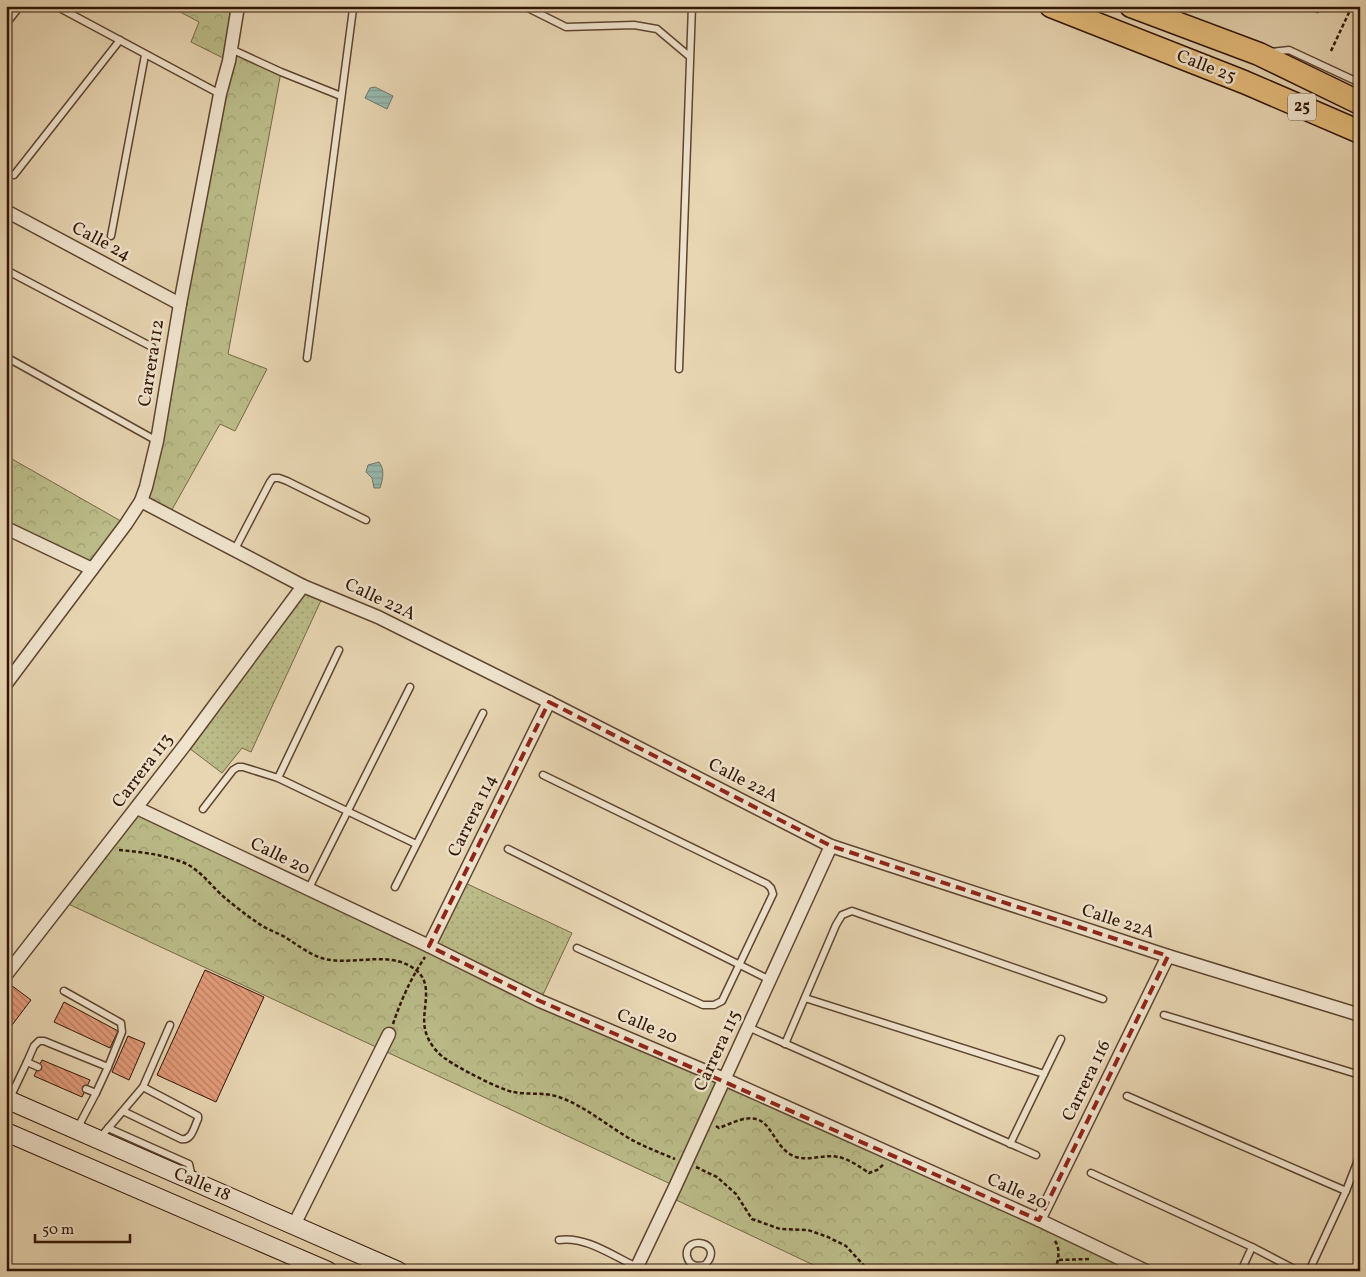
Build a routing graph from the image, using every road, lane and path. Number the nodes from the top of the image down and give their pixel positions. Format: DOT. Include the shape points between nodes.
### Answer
graph roads {
  1 [pos="20,6"];
  2 [pos="56,6"];
  3 [pos="238,6"];
  4 [pos="524,6"];
  5 [pos="692,6"];
  6 [pos="1051,6"];
  7 [pos="1352,6"];
  8 [pos="1135,7"];
  9 [pos="353,10"];
  10 [pos="1169,13"];
  11 [pos="6,24"];
  12 [pos="120,40"];
  13 [pos="231,49"];
  14 [pos="1331,51"];
  15 [pos="1259,54"];
  16 [pos="145,55"];
  17 [pos="689,56"];
  18 [pos="1360,83"];
  19 [pos="220,94"];
  20 [pos="341,96"];
  21 [pos="1360,102"];
  22 [pos="1360,132"];
  23 [pos="14,175"];
  24 [pos="6,211"];
  25 [pos="111,236"];
  26 [pos="6,270"];
  27 [pos="180,304"];
  28 [pos="152,347"];
  29 [pos="6,357"];
  30 [pos="307,358"];
  31 [pos="679,369"];
  32 [pos="157,441"];
  33 [pos="141,501"];
  34 [pos="366,520"];
  35 [pos="6,528"];
  36 [pos="235,549"];
  37 [pos="92,569"];
  38 [pos="303,586"];
  39 [pos="338,650"];
  40 [pos="6,684"];
  41 [pos="410,687"];
  42 [pos="549,702"];
  43 [pos="483,713"];
  44 [pos="543,775"];
  45 [pos="278,778"];
  46 [pos="137,808"];
  47 [pos="203,809"];
  48 [pos="347,812"];
  49 [pos="416,844"];
  50 [pos="832,846"];
  51 [pos="106,848"];
  52 [pos="508,849"];
  53 [pos="395,887"];
  54 [pos="308,890"];
  55 [pos="429,946"];
  56 [pos="577,948"];
  57 [pos="1168,956"];
  58 [pos="740,965"];
  59 [pos="416,970"];
  60 [pos="6,975"];
  61 [pos="770,980"];
  62 [pos="64,991"];
  63 [pos="805,998"];
  64 [pos="1103,999"];
  65 [pos="1164,1015"];
  66 [pos="1360,1015"];
  67 [pos="170,1025"];
  68 [pos="748,1027"];
  69 [pos="389,1034"];
  70 [pos="1061,1039"];
  71 [pos="785,1044"];
  72 [pos="27,1062"];
  73 [pos="38,1067"];
  74 [pos="108,1067"];
  75 [pos="1044,1074"];
  76 [pos="1360,1075"];
  77 [pos="724,1080"];
  78 [pos="143,1086"];
  79 [pos="86,1089"];
  80 [pos="96,1093"];
  81 [pos="1127,1096"];
  82 [pos="8,1100"];
  83 [pos="123,1111"];
  84 [pos="705,1122"];
  85 [pos="76,1130"];
  86 [pos="6,1132"];
  87 [pos="103,1134"];
  88 [pos="1010,1144"];
  89 [pos="892,1155"];
  90 [pos="1036,1155"];
  91 [pos="1360,1155"];
  92 [pos="686,1163"];
  93 [pos="1091,1173"];
  94 [pos="1346,1191"];
  95 [pos="1039,1220"];
  96 [pos="294,1225"];
  97 [pos="559,1240"];
  98 [pos="1252,1247"];
  99 [pos="1059,1260"];
  100 [pos="636,1269"];
  101 [pos="328,1271"];
  102 [pos="398,1271"];
  103 [pos="869,1271"];
  104 [pos="1055,1271"];
  105 [pos="1146,1271"];
  106 [pos="1241,1271"];
  107 [pos="1298,1271"];
  108 [pos="1308,1271"];
  1 -- 11 [label="lane"];
  2 -- 12 [label="lane"];
  3 -- 13 [label="street, Carrera 112"];
  4 -- 17 [label="lane" via="566,27 634,25 657,29"];
  5 -- 17 [label="lane"];
  6 -- 22 [label="highway, Calle 25 / 25"];
  7 -- 14 [label="path"];
  8 -- 10 [label="highway, Calle 25 / 25"];
  9 -- 20 [label="lane"];
  10 -- 15 [label="highway, Calle 25 / 25"];
  12 -- 16 [label="lane"];
  12 -- 23 [label="lane"];
  13 -- 19 [label="street, Carrera 112"];
  13 -- 20 [label="lane"];
  15 -- 18 [label="lane" via="1288,50"];
  15 -- 21 [label="highway, Calle 25 / 25"];
  16 -- 19 [label="lane"];
  16 -- 25 [label="lane"];
  17 -- 31 [label="lane"];
  19 -- 27 [label="street, Carrera 112"];
  20 -- 30 [label="lane"];
  24 -- 27 [label="street, Calle 24"];
  26 -- 28 [label="lane"];
  27 -- 32 [label="street, Carrera 112"];
  29 -- 32 [label="lane"];
  32 -- 33 [label="street, Carrera 112"];
  33 -- 36 [label="street, Calle 22A"];
  33 -- 37 [label="street, Carrera 112"];
  34 -- 36 [label="lane" via="287,481 273,478"];
  35 -- 37 [label="street"];
  36 -- 38 [label="street, Calle 22A"];
  37 -- 40 [label="street, Carrera 112"];
  38 -- 42 [label="street, Calle 22A" via="378,617"];
  38 -- 46 [label="street, Carrera 113"];
  39 -- 45 [label="lane"];
  41 -- 48 [label="lane"];
  42 -- 50 [label="street, Calle 22A"];
  42 -- 55 [label="street, Carrera 114"];
  43 -- 49 [label="lane"];
  44 -- 58 [label="lane" via="771,888 772,897"];
  45 -- 47 [label="lane" via="238,767"];
  45 -- 48 [label="lane"];
  46 -- 51 [label="street, Carrera 113"];
  46 -- 54 [label="street, Calle 20"];
  48 -- 49 [label="lane"];
  48 -- 54 [label="lane"];
  49 -- 53 [label="lane"];
  50 -- 57 [label="street, Calle 22A"];
  50 -- 61 [label="street, Carrera 115"];
  51 -- 59 [label="path" via="154,854 183,862 258,924 315,956 330,961 394,961"];
  51 -- 60 [label="street, Carrera 113"];
  52 -- 58 [label="lane"];
  54 -- 55 [label="street, Calle 20"];
  55 -- 59 [label="path"];
  55 -- 77 [label="street, Calle 20" via="540,1001"];
  56 -- 58 [label="lane" via="703,1005 714,1006 722,1001"];
  57 -- 66 [label="street, Calle 22A"];
  57 -- 95 [label="street, Carrera 116"];
  58 -- 61 [label="lane"];
  59 -- 69 [label="path"];
  59 -- 92 [label="path" via="426,991 425,1029 431,1044 445,1059 512,1092 557,1096 594,1114 645,1147"];
  61 -- 68 [label="street, Carrera 115"];
  62 -- 74 [label="lane" via="121,1023 122,1032"];
  63 -- 64 [label="lane" via="836,925 842,915 852,911"];
  63 -- 71 [label="lane"];
  63 -- 75 [label="lane"];
  65 -- 76 [label="lane"];
  67 -- 78 [label="lane"];
  68 -- 71 [label="lane"];
  68 -- 77 [label="street, Carrera 115"];
  69 -- 96 [label="street"];
  70 -- 75 [label="lane"];
  71 -- 88 [label="lane"];
  72 -- 73 [label="lane"];
  72 -- 74 [label="lane" via="34,1046 44,1041"];
  72 -- 82 [label="lane"];
  74 -- 80 [label="lane"];
  75 -- 88 [label="lane"];
  77 -- 84 [label="street, Carrera 115"];
  77 -- 89 [label="street, Calle 20"];
  78 -- 83 [label="lane"];
  78 -- 83 [label="lane" via="195,1113 198,1119 189,1138 181,1139"];
  79 -- 80 [label="lane"];
  80 -- 85 [label="lane"];
  81 -- 94 [label="lane"];
  82 -- 85 [label="main road, Calle 18"];
  83 -- 87 [label="lane"];
  84 -- 89 [label="path" via="719,1128 745,1118 757,1119 768,1127 784,1150 797,1158 839,1157 869,1173 877,1170"];
  84 -- 92 [label="street, Carrera 115"];
  85 -- 87 [label="main road, Calle 18"];
  86 -- 101 [label="main road, Calle 18"];
  87 -- 96 [label="main road, Calle 18" via="192,1181"];
  88 -- 90 [label="lane"];
  89 -- 95 [label="street, Calle 20"];
  91 -- 94 [label="lane"];
  92 -- 100 [label="street, Carrera 115"];
  92 -- 103 [label="path" via="717,1177 736,1194 752,1219 780,1229 808,1230 828,1237 846,1246"];
  93 -- 98 [label="lane"];
  94 -- 108 [label="lane"];
  95 -- 105 [label="street, Calle 20"];
  96 -- 102 [label="main road, Calle 18"];
  97 -- 100 [label="lane" via="586,1242"];
  98 -- 106 [label="lane"];
  98 -- 107 [label="lane"];
  99 -- 104 [label="path"];
}
